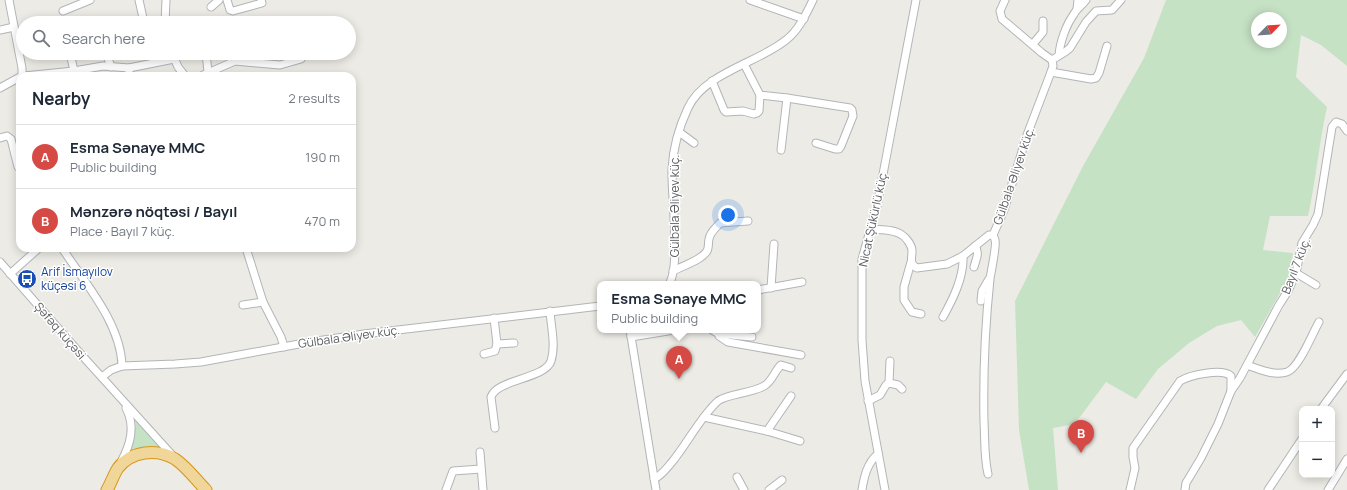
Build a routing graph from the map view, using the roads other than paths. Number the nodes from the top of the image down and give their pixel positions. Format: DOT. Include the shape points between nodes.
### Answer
graph roads {
  1 [pos="8,0"];
  2 [pos="90,0"];
  3 [pos="138,0"];
  4 [pos="166,0"];
  5 [pos="219,0"];
  6 [pos="227,0"];
  7 [pos="261,0"];
  8 [pos="750,0"];
  9 [pos="813,0"];
  10 [pos="916,0"];
  11 [pos="1005,0"];
  12 [pos="1086,0"];
  13 [pos="1121,0"];
  14 [pos="1076,3"];
  15 [pos="211,7"];
  16 [pos="63,11"];
  17 [pos="142,16"];
  18 [pos="165,16"];
  19 [pos="804,19"];
  20 [pos="1043,21"];
  21 [pos="14,27"];
  22 [pos="0,30"];
  23 [pos="16,37"];
  24 [pos="1033,44"];
  25 [pos="1107,46"];
  26 [pos="1059,55"];
  27 [pos="20,60"];
  28 [pos="72,60"];
  29 [pos="109,60"];
  30 [pos="158,60"];
  31 [pos="175,60"];
  32 [pos="207,60"];
  33 [pos="298,60"];
  34 [pos="1052,60"];
  35 [pos="744,64"];
  36 [pos="111,66"];
  37 [pos="129,68"];
  38 [pos="74,71"];
  39 [pos="22,72"];
  40 [pos="64,72"];
  41 [pos="129,72"];
  42 [pos="182,72"];
  43 [pos="208,72"];
  44 [pos="1052,72"];
  45 [pos="16,79"];
  46 [pos="712,81"];
  47 [pos="0,88"];
  48 [pos="760,95"];
  49 [pos="787,98"];
  50 [pos="1347,131"];
  51 [pos="679,132"];
  52 [pos="0,138"];
  53 [pos="694,143"];
  54 [pos="816,143"];
  55 [pos="781,150"];
  56 [pos="16,167"];
  57 [pos="748,221"];
  58 [pos="872,229"];
  59 [pos="992,235"];
  60 [pos="774,244"];
  61 [pos="975,246"];
  62 [pos="35,252"];
  63 [pos="65,252"];
  64 [pos="247,252"];
  65 [pos="963,256"];
  66 [pos="0,262"];
  67 [pos="911,262"];
  68 [pos="974,267"];
  69 [pos="673,271"];
  70 [pos="1296,273"];
  71 [pos="10,274"];
  72 [pos="990,277"];
  73 [pos="670,281"];
  74 [pos="802,282"];
  75 [pos="1316,285"];
  76 [pos="771,288"];
  77 [pos="761,290"];
  78 [pos="981,301"];
  79 [pos="263,302"];
  80 [pos="243,305"];
  81 [pos="597,306"];
  82 [pos="550,311"];
  83 [pos="921,314"];
  84 [pos="943,316"];
  85 [pos="494,318"];
  86 [pos="1319,322"];
  87 [pos="630,333"];
  88 [pos="719,334"];
  89 [pos="752,337"];
  90 [pos="514,343"];
  91 [pos="497,344"];
  92 [pos="284,347"];
  93 [pos="484,354"];
  94 [pos="801,355"];
  95 [pos="890,361"];
  96 [pos="1247,365"];
  97 [pos="122,366"];
  98 [pos="791,368"];
  99 [pos="1347,374"];
  100 [pos="102,377"];
  101 [pos="889,383"];
  102 [pos="902,389"];
  103 [pos="1231,391"];
  104 [pos="791,396"];
  105 [pos="121,399"];
  106 [pos="868,401"];
  107 [pos="1323,406"];
  108 [pos="704,417"];
  109 [pos="495,428"];
  110 [pos="767,430"];
  111 [pos="800,441"];
  112 [pos="1299,445"];
  113 [pos="480,452"];
  114 [pos="878,454"];
  115 [pos="1347,460"];
  116 [pos="182,465"];
  117 [pos="118,468"];
  118 [pos="481,469"];
  119 [pos="988,474"];
  120 [pos="737,477"];
  121 [pos="654,479"];
  122 [pos="782,480"];
  123 [pos="107,490"];
  124 [pos="206,490"];
  125 [pos="446,490"];
  126 [pos="482,490"];
  127 [pos="656,490"];
  128 [pos="744,490"];
  129 [pos="769,490"];
  130 [pos="862,490"];
  131 [pos="885,490"];
  132 [pos="1130,490"];
  133 [pos="1185,490"];
  134 [pos="1268,490"];
  135 [pos="1328,490"];
  1 -- 21 [label="street"];
  2 -- 16 [label="street"];
  3 -- 17 [label="street"];
  4 -- 18 [label="street"];
  5 -- 15 [label="street"];
  6 -- 7 [label="street" via="230,10 233,11 262,3"];
  8 -- 19 [label="street"];
  9 -- 19 [label="street, Gülbala Əliyev küç."];
  10 -- 58 [label="street, Nicat Şükürlü küç"];
  11 -- 24 [label="street" via="1001,7 1002,19"];
  12 -- 14 [label="street"];
  13 -- 26 [label="street" via="1112,10 1096,11 1070,48"];
  14 -- 26 [label="street"];
  19 -- 35 [label="street, Gülbala Əliyev küç." via="788,39"];
  20 -- 24 [label="street" via="1043,32"];
  21 -- 22 [label="street"];
  21 -- 23 [label="street"];
  24 -- 34 [label="street"];
  25 -- 44 [label="street" via="1096,78"];
  26 -- 34 [label="street"];
  27 -- 39 [label="street"];
  28 -- 38 [label="street"];
  29 -- 36 [label="street"];
  30 -- 37 [label="street"];
  31 -- 42 [label="street"];
  32 -- 43 [label="street"];
  33 -- 43 [label="street" via="280,65 235,61"];
  34 -- 44 [label="street, Gülbala Əliyev küç."];
  35 -- 46 [label="street, Gülbala Əliyev küç."];
  35 -- 48 [label="street"];
  36 -- 37 [label="street"];
  36 -- 38 [label="street"];
  37 -- 41 [label="street"];
  38 -- 40 [label="street"];
  44 -- 59 [label="street, Gülbala Əliyev küç." via="1004,210"];
  45 -- 47 [label="street"];
  46 -- 48 [label="street" via="726,112 743,110 757,113"];
  46 -- 51 [label="street, Gülbala Əliyev küç." via="694,98"];
  48 -- 49 [label="street"];
  49 -- 54 [label="street" via="852,110 839,149"];
  49 -- 55 [label="street"];
  50 -- 70 [label="street, Bayıl 7 küç." via="1342,124 1336,122 1332,127 1318,214 1302,243"];
  51 -- 53 [label="street"];
  51 -- 69 [label="street, Gülbala Əliyev küç." via="672,168 675,250"];
  52 -- 56 [label="street" via="8,136 11,139"];
  57 -- 69 [label="street" via="720,223 711,233 708,248 701,258"];
  58 -- 67 [label="street" via="902,235 912,248"];
  58 -- 106 [label="street, Nicat Şükürlü küç" via="862,259 862,340"];
  59 -- 61 [label="street, Gülbala Əliyev küç."];
  59 -- 72 [label="street" via="996,246"];
  60 -- 76 [label="street"];
  61 -- 65 [label="street, Gülbala Əliyev küç."];
  61 -- 68 [label="street" via="978,254"];
  62 -- 71 [label="street"];
  63 -- 97 [label="street" via="108,317 120,350"];
  64 -- 79 [label="street"];
  65 -- 67 [label="street, Gülbala Əliyev küç." via="936,266 917,268"];
  65 -- 84 [label="street" via="963,271"];
  66 -- 71 [label="street, Şəfəq küçəsi"];
  67 -- 83 [label="street" via="904,287 904,300 912,312"];
  69 -- 73 [label="street, Gülbala Əliyev küç."];
  70 -- 75 [label="street"];
  70 -- 96 [label="street, Bayıl 7 küç."];
  71 -- 100 [label="street, Şəfəq küçəsi"];
  72 -- 78 [label="street" via="982,291"];
  72 -- 119 [label="street" via="984,402"];
  74 -- 76 [label="street"];
  76 -- 77 [label="street"];
  79 -- 80 [label="street"];
  79 -- 92 [label="street"];
  81 -- 82 [label="street, Gülbala Əliyev küç."];
  82 -- 85 [label="street, Gülbala Əliyev küç."];
  82 -- 109 [label="street" via="553,350 550,364 545,369 503,386 492,394"];
  85 -- 91 [label="street"];
  85 -- 92 [label="street, Gülbala Əliyev küç."];
  86 -- 96 [label="street" via="1298,362 1291,370 1274,372"];
  87 -- 121 [label="street"];
  88 -- 89 [label="street"];
  88 -- 94 [label="street" via="728,342"];
  90 -- 91 [label="street"];
  91 -- 93 [label="street" via="494,353"];
  92 -- 97 [label="street, Gülbala Əliyev küç." via="201,362"];
  95 -- 101 [label="street"];
  96 -- 103 [label="street, Bayıl 7 küç."];
  97 -- 100 [label="street, Gülbala Əliyev küç."];
  98 -- 108 [label="street" via="781,365 764,386 722,398"];
  99 -- 107 [label="street"];
  100 -- 105 [label="street, Şəfəq küçəsi"];
  101 -- 102 [label="street"];
  101 -- 106 [label="street" via="880,395"];
  103 -- 132 [label="street" via="1231,376 1227,373 1196,375 1180,381 1133,448 1135,468"];
  103 -- 133 [label="street, Bayıl 7 küç." via="1218,424 1186,483"];
  104 -- 110 [label="street"];
  105 -- 116 [label="street"];
  105 -- 117 [label="street" via="130,417 132,430 127,451"];
  106 -- 114 [label="street, Nicat Şükürlü küç"];
  108 -- 110 [label="street"];
  108 -- 121 [label="street" via="676,457"];
  110 -- 111 [label="street"];
  112 -- 134 [label="street"];
  113 -- 118 [label="street"];
  114 -- 130 [label="street" via="872,458 867,468"];
  114 -- 131 [label="street, Nicat Şükürlü küç"];
  115 -- 135 [label="street"];
  116 -- 117 [label="highway" via="169,456 147,452 127,460"];
  116 -- 124 [label="highway"];
  117 -- 123 [label="highway"];
  118 -- 125 [label="street" via="453,471"];
  118 -- 126 [label="street"];
  120 -- 128 [label="street"];
  121 -- 127 [label="street"];
  122 -- 129 [label="street"];
}
